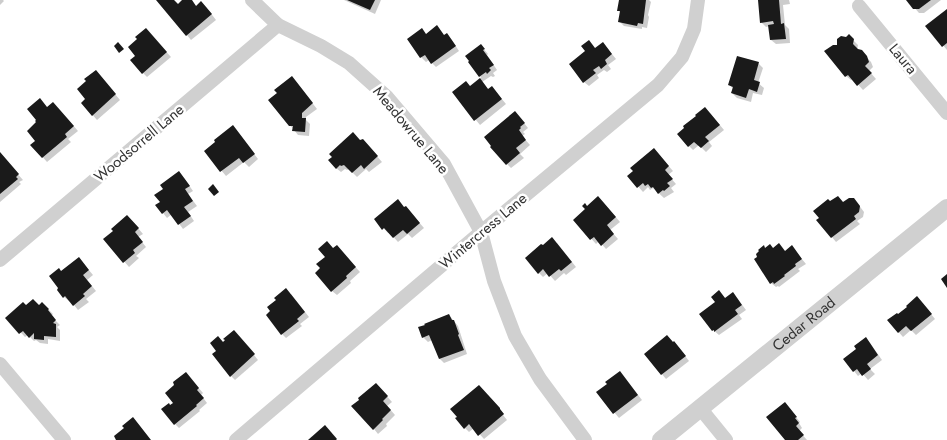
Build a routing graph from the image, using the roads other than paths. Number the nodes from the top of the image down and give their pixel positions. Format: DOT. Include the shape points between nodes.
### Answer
graph roads {
  1 [pos="252,0"];
  2 [pos="698,0"];
  3 [pos="859,6"];
  4 [pos="278,26"];
  5 [pos="947,112"];
  6 [pos="947,208"];
  7 [pos="481,232"];
  8 [pos="0,260"];
  9 [pos="0,364"];
  10 [pos="700,408"];
  11 [pos="64,440"];
  12 [pos="236,440"];
  13 [pos="585,440"];
  14 [pos="662,440"];
  15 [pos="726,440"];
  1 -- 4 [label="street, Meadowrue Lane"];
  2 -- 7 [label="street, Wintercress Lane" via="694,29 682,57 658,85"];
  3 -- 5 [label="street, Laura"];
  4 -- 7 [label="street, Meadowrue Lane" via="349,63 387,97 444,164"];
  4 -- 8 [label="street, Woodsorrell Lane"];
  6 -- 10 [label="street, Cedar Road"];
  7 -- 12 [label="street, Wintercress Lane"];
  7 -- 13 [label="street, Meadowrue Lane" via="494,282 515,336 540,379"];
  9 -- 11 [label="street"];
  10 -- 14 [label="street, Cedar Road"];
  10 -- 15 [label="street"];
}
